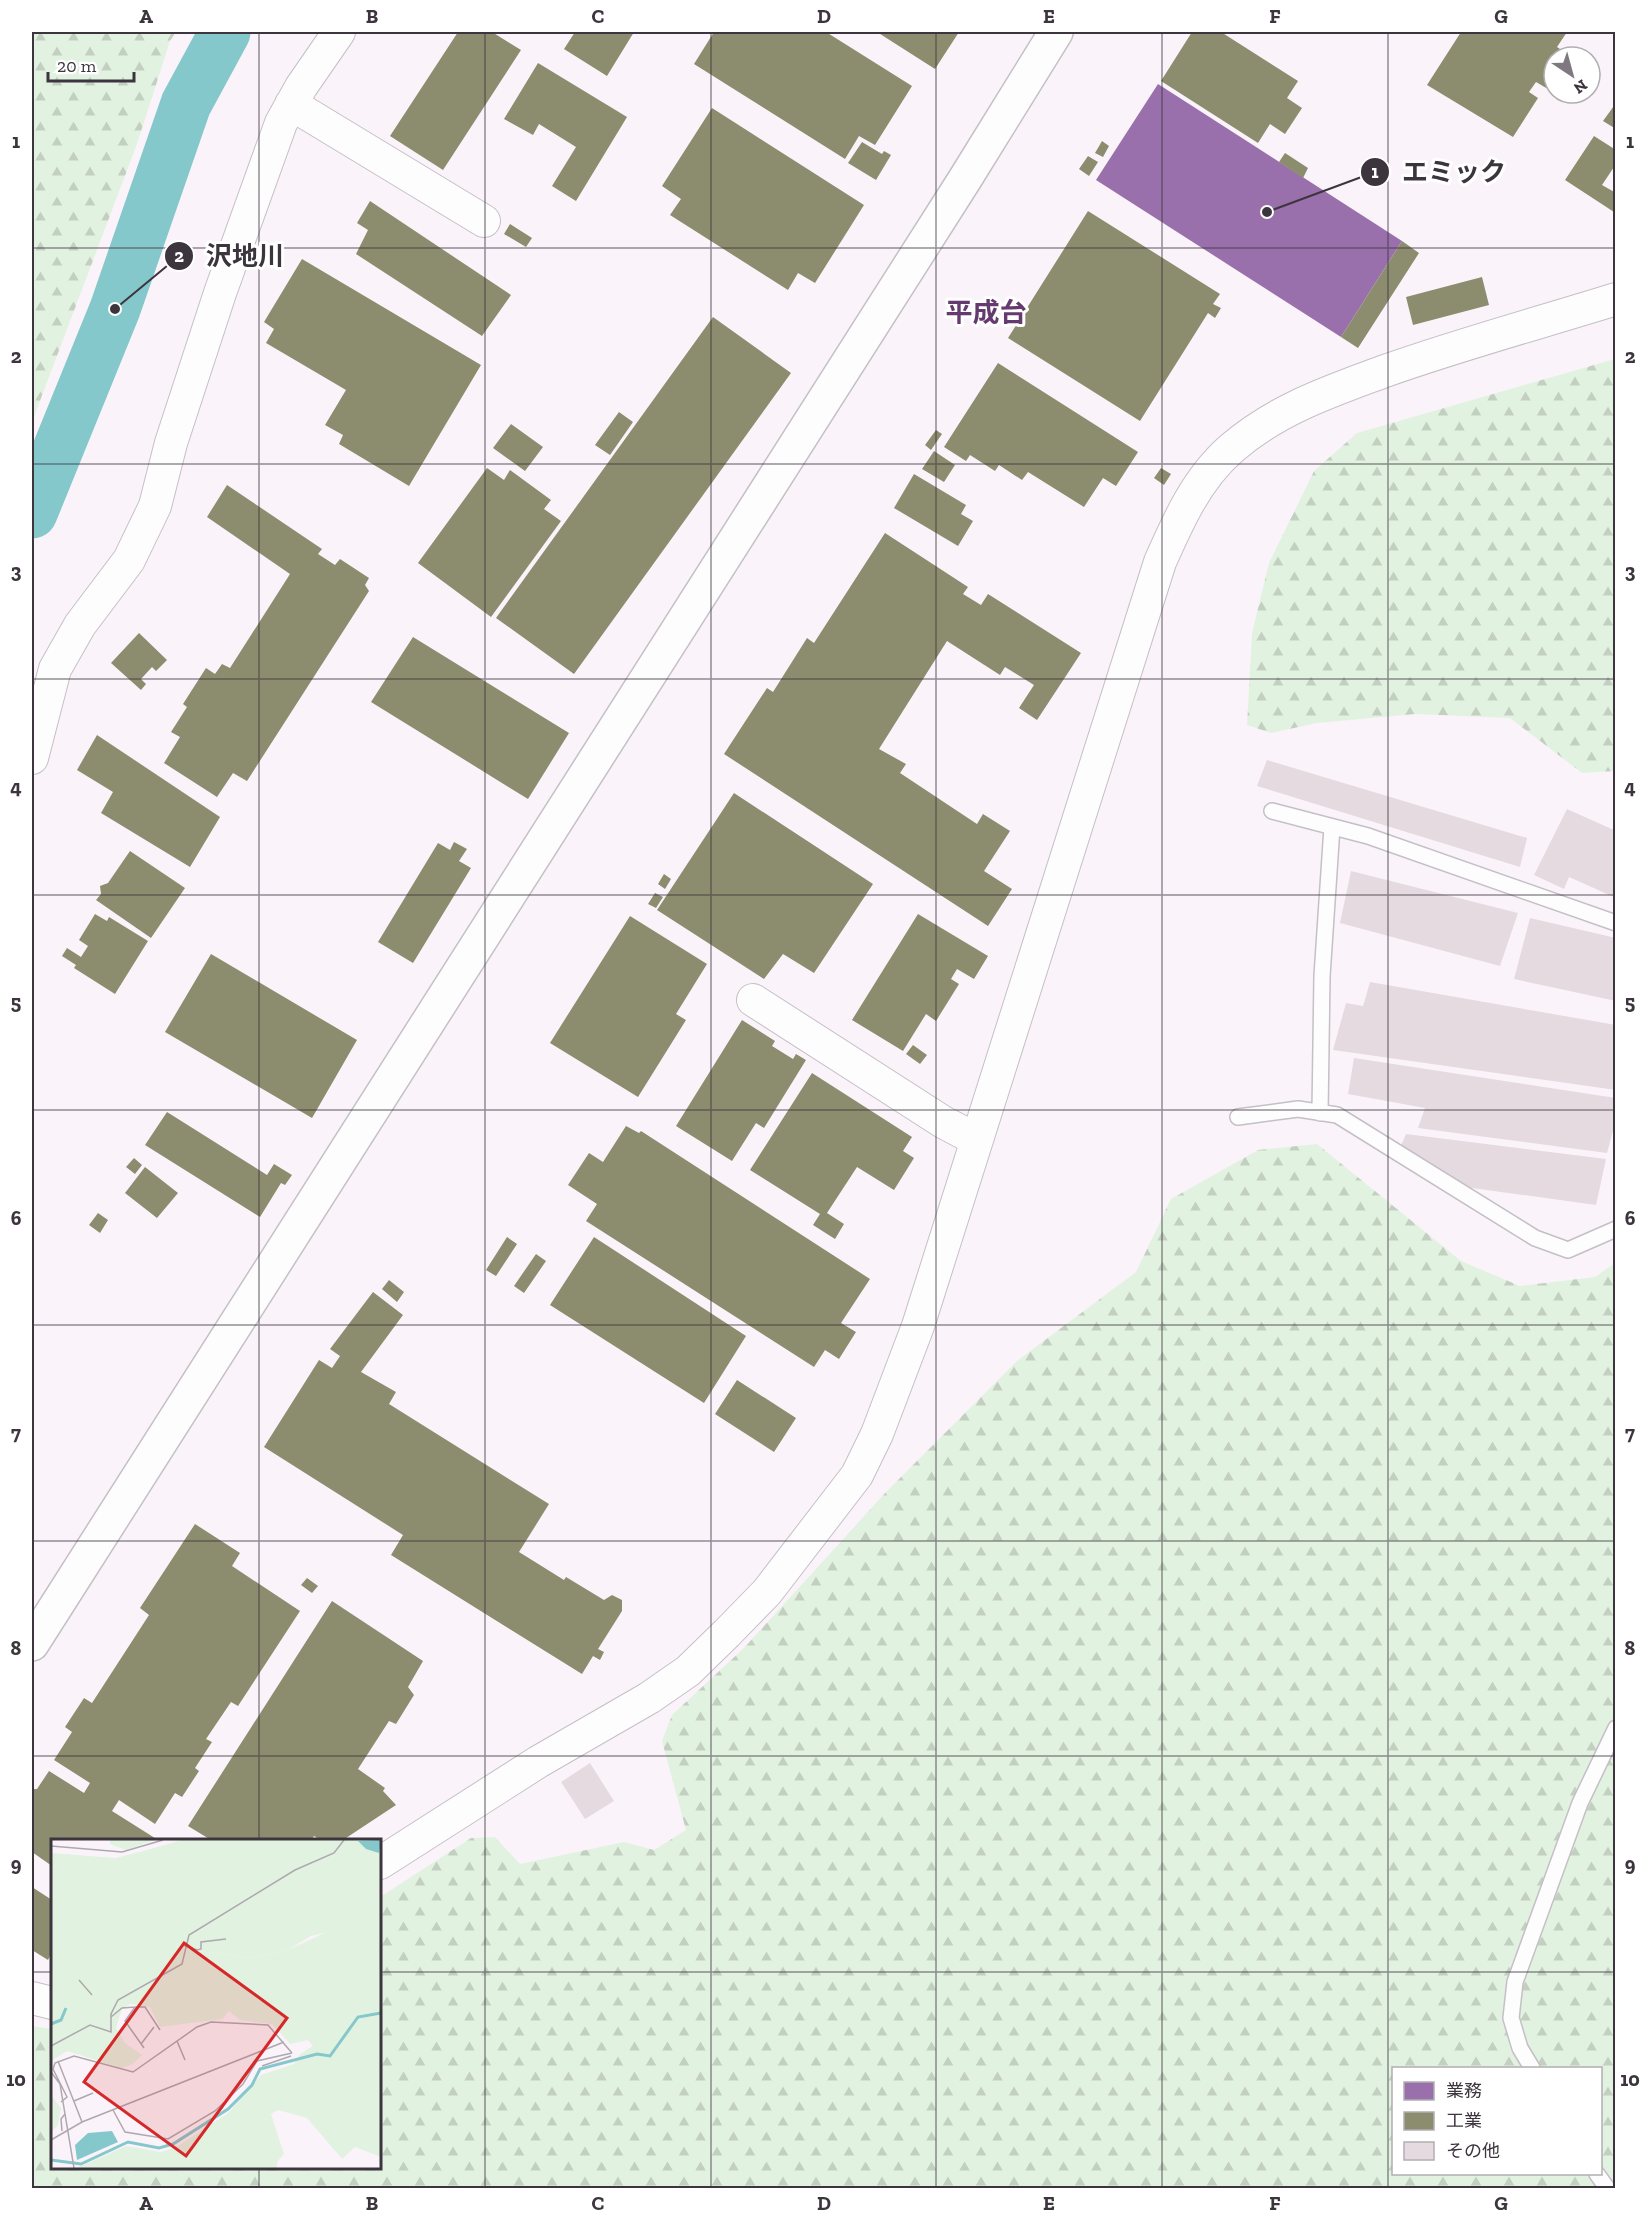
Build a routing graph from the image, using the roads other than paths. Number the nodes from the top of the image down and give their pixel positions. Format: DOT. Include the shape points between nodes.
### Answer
graph roads {
  1 [pos="339,32"];
  2 [pos="1056,32"];
  3 [pos="291,104"];
  4 [pos="484,221"];
  5 [pos="1616,299"];
  6 [pos="32,758"];
  7 [pos="1272,811"];
  8 [pos="1332,827"];
  9 [pos="1616,923"];
  10 [pos="753,1000"];
  11 [pos="1320,1113"];
  12 [pos="1238,1117"];
  13 [pos="977,1140"];
  14 [pos="1616,1228"];
  15 [pos="32,1644"];
  16 [pos="1616,1728"];
  17 [pos="381,1862"];
  18 [pos="32,1998"];
  19 [pos="51,2003"];
  20 [pos="1531,2067"];
  21 [pos="1598,2175"];
  22 [pos="1607,2188"];
  1 -- 3 [label="street"];
  2 -- 15 [label="street"];
  3 -- 4 [label="street"];
  3 -- 6 [label="street" via="220,294 171,443 155,506 129,560 80,625 54,669"];
  5 -- 13 [label="street" via="1306,399 1250,434 1206,476 1179,517 1160,562"];
  7 -- 8 [label="lane"];
  8 -- 9 [label="lane" via="1368,836"];
  8 -- 11 [label="lane" via="1322,965"];
  10 -- 13 [label="street"];
  11 -- 12 [label="lane" via="1298,1109"];
  11 -- 14 [label="lane" via="1337,1115 1535,1238 1568,1250"];
  13 -- 17 [label="street" via="918,1326 877,1434 857,1475 767,1592 688,1671"];
  16 -- 20 [label="lane" via="1580,1803 1515,1982 1511,2018 1520,2048"];
  18 -- 19 [label="street"];
  21 -- 22 [label="lane"];
}
